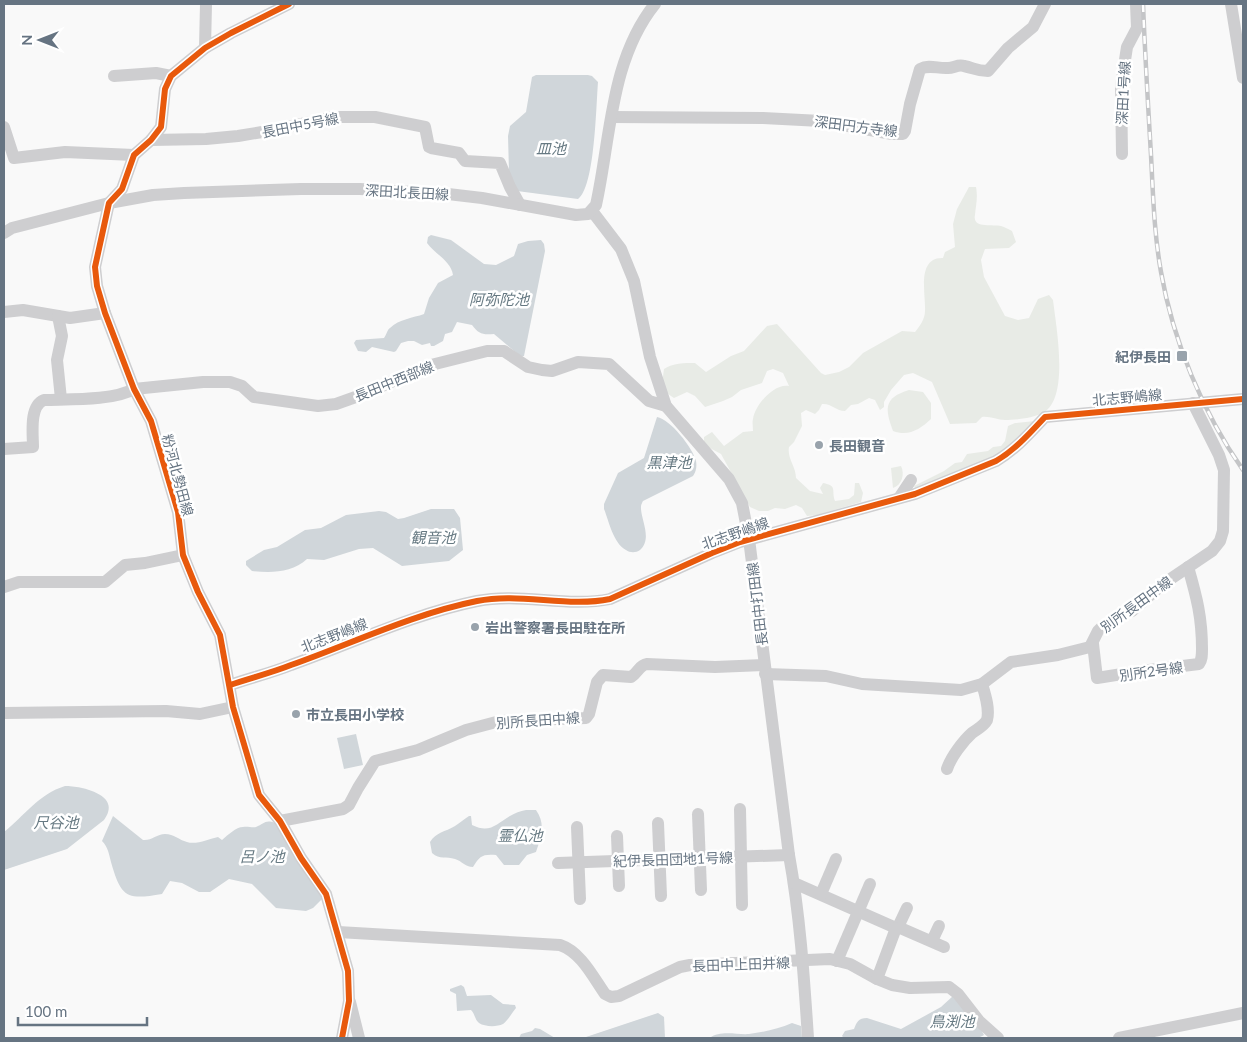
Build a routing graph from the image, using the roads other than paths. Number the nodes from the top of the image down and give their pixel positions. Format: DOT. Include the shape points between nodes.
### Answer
graph roads {
  1 [pos="206,4"];
  2 [pos="289,4"];
  3 [pos="656,4"];
  4 [pos="1045,4"];
  5 [pos="1136,4"];
  6 [pos="1231,4"];
  7 [pos="205,48"];
  8 [pos="114,76"];
  9 [pos="171,76"];
  10 [pos="1243,78"];
  11 [pos="612,117"];
  12 [pos="4,126"];
  13 [pos="151,140"];
  14 [pos="1122,154"];
  15 [pos="134,155"];
  16 [pos="109,203"];
  17 [pos="520,205"];
  18 [pos="592,211"];
  19 [pos="4,233"];
  20 [pos="4,312"];
  21 [pos="104,313"];
  22 [pos="58,316"];
  23 [pos="134,389"];
  24 [pos="61,399"];
  25 [pos="1243,399"];
  26 [pos="1193,403"];
  27 [pos="666,406"];
  28 [pos="4,449"];
  29 [pos="911,480"];
  30 [pos="899,498"];
  31 [pos="749,539"];
  32 [pos="183,554"];
  33 [pos="1188,567"];
  34 [pos="4,586"];
  35 [pos="1093,644"];
  36 [pos="764,669"];
  37 [pos="982,684"];
  38 [pos="230,685"];
  39 [pos="233,707"];
  40 [pos="4,713"];
  41 [pos="947,769"];
  42 [pos="740,809"];
  43 [pos="698,814"];
  44 [pos="280,820"];
  45 [pos="658,824"];
  46 [pos="577,827"];
  47 [pos="617,836"];
  48 [pos="788,855"];
  49 [pos="741,857"];
  50 [pos="836,858"];
  51 [pos="700,859"];
  52 [pos="659,860"];
  53 [pos="618,861"];
  54 [pos="578,862"];
  55 [pos="558,863"];
  56 [pos="794,883"];
  57 [pos="870,884"];
  58 [pos="619,886"];
  59 [pos="701,890"];
  60 [pos="821,894"];
  61 [pos="661,896"];
  62 [pos="580,899"];
  63 [pos="742,905"];
  64 [pos="907,908"];
  65 [pos="858,912"];
  66 [pos="939,926"];
  67 [pos="897,927"];
  68 [pos="338,932"];
  69 [pos="932,941"];
  70 [pos="944,947"];
  71 [pos="803,961"];
  72 [pos="837,961"];
  73 [pos="877,979"];
  74 [pos="349,1001"];
  75 [pos="1243,1013"];
  76 [pos="342,1038"];
  77 [pos="360,1038"];
  78 [pos="808,1038"];
  79 [pos="998,1038"];
  80 [pos="1119,1038"];
  1 -- 7 [label="street"];
  2 -- 7 [label="street"];
  3 -- 11 [label="street" via="628,49"];
  4 -- 11 [label="street, 深田円方寺線" via="1033,27 988,71 959,65 920,69 903,134 821,120"];
  5 -- 14 [label="street, 深田1号線" via="1137,28 1127,47 1121,86"];
  6 -- 10 [label="street"];
  7 -- 9 [label="street"];
  8 -- 9 [label="street" via="156,73"];
  9 -- 13 [label="street, 粉河北勢田線" via="165,89 161,127"];
  11 -- 18 [label="street" via="598,196"];
  12 -- 15 [label="street" via="14,158 66,152"];
  13 -- 15 [label="street, 粉河北勢田線"];
  13 -- 17 [label="street, 長田中5号線" via="238,136 333,116 393,120 425,127 431,148 459,153 465,160 500,162"];
  15 -- 16 [label="street, 粉河北勢田線" via="122,189"];
  16 -- 17 [label="street, 深田北長田線" via="184,192 360,189 448,194"];
  16 -- 19 [label="street, 深田北長田線" via="12,228"];
  16 -- 21 [label="street, 粉河北勢田線" via="95,267"];
  17 -- 18 [label="street, 深田北長田線" via="576,216"];
  18 -- 27 [label="street, 長田中打田線" via="621,249 634,281 650,357"];
  20 -- 22 [label="street" via="23,310"];
  21 -- 22 [label="street" via="70,318"];
  21 -- 23 [label="street, 粉河北勢田線"];
  22 -- 24 [label="street" via="62,336 57,360"];
  23 -- 24 [label="street, 長田中西部線" via="103,397"];
  23 -- 27 [label="street, 長田中西部線" via="230,382 242,386 254,397 318,406 336,404 364,394 427,366 487,351 504,351 528,367 542,370 552,371 578,362 609,364 648,401"];
  23 -- 32 [label="street, 粉河北勢田線" via="151,421 178,512"];
  24 -- 28 [label="street, 長田中西部線" via="44,400 37,405 33,447"];
  25 -- 26 [label="street, 北志野嶋線"];
  26 -- 30 [label="street, 北志野嶋線" via="1045,417 996,461"];
  26 -- 33 [label="street, 別所長田中線" via="1220,455 1225,495 1220,541 1212,551"];
  27 -- 31 [label="street, 長田中打田線" via="729,479 742,504"];
  29 -- 30 [label="street"];
  30 -- 31 [label="street, 北志野嶋線"];
  31 -- 36 [label="street, 長田中打田線"];
  31 -- 38 [label="street, 北志野嶋線" via="596,602 518,598 480,600 404,622 290,666"];
  32 -- 34 [label="street" via="125,565 105,582 19,582"];
  32 -- 38 [label="street, 粉河北勢田線" via="220,635"];
  33 -- 35 [label="street, 別所長田中線" via="1132,611 1098,630"];
  33 -- 35 [label="street, 別所2号線" via="1202,626 1202,659 1199,664 1097,678"];
  35 -- 37 [label="street, 別所長田中線" via="1085,649 1011,662"];
  36 -- 37 [label="street, 別所長田中線" via="862,684 927,689 961,690"];
  36 -- 44 [label="street, 別所長田中線" via="647,664 631,677 603,675 597,682 586,718 509,720 466,730 418,750 375,761 349,805 343,809"];
  36 -- 48 [label="street, 長田中打田線"];
  37 -- 41 [label="street" via="988,716 986,723 970,734"];
  38 -- 39 [label="street, 粉河北勢田線"];
  39 -- 40 [label="street" via="200,714 166,711"];
  39 -- 44 [label="street, 粉河北勢田線" via="259,795"];
  42 -- 49 [label="street"];
  43 -- 51 [label="street"];
  44 -- 68 [label="street, 粉河北勢田線" via="326,894"];
  45 -- 52 [label="street"];
  46 -- 54 [label="street"];
  47 -- 53 [label="street"];
  48 -- 49 [label="street, 紀伊長田団地1号線"];
  48 -- 56 [label="street, 長田中打田線"];
  49 -- 51 [label="street, 紀伊長田団地1号線"];
  49 -- 63 [label="street"];
  50 -- 60 [label="street"];
  51 -- 52 [label="street, 紀伊長田団地1号線"];
  51 -- 59 [label="street"];
  52 -- 53 [label="street, 紀伊長田団地1号線"];
  52 -- 61 [label="street"];
  53 -- 54 [label="street, 紀伊長田団地1号線"];
  53 -- 58 [label="street"];
  54 -- 55 [label="street, 紀伊長田団地1号線"];
  54 -- 62 [label="street"];
  56 -- 60 [label="street"];
  56 -- 71 [label="street, 長田中打田線"];
  57 -- 65 [label="street"];
  60 -- 65 [label="street"];
  64 -- 67 [label="street"];
  65 -- 67 [label="street"];
  65 -- 72 [label="street"];
  66 -- 69 [label="street"];
  67 -- 69 [label="street"];
  67 -- 73 [label="street"];
  68 -- 71 [label="street, 長田中上田井線" via="560,945 577,955 605,994 611,997 690,965"];
  68 -- 74 [label="street, 粉河北勢田線" via="348,971"];
  69 -- 70 [label="street"];
  71 -- 72 [label="street, 長田中上田井線"];
  71 -- 78 [label="street, 長田中打田線"];
  72 -- 73 [label="street, 長田中上田井線" via="850,964"];
  73 -- 79 [label="street, 長田中上田井線" via="910,988 949,987"];
  74 -- 76 [label="street, 粉河北勢田線"];
  74 -- 77 [label="street"];
  75 -- 80 [label="street"];
}
